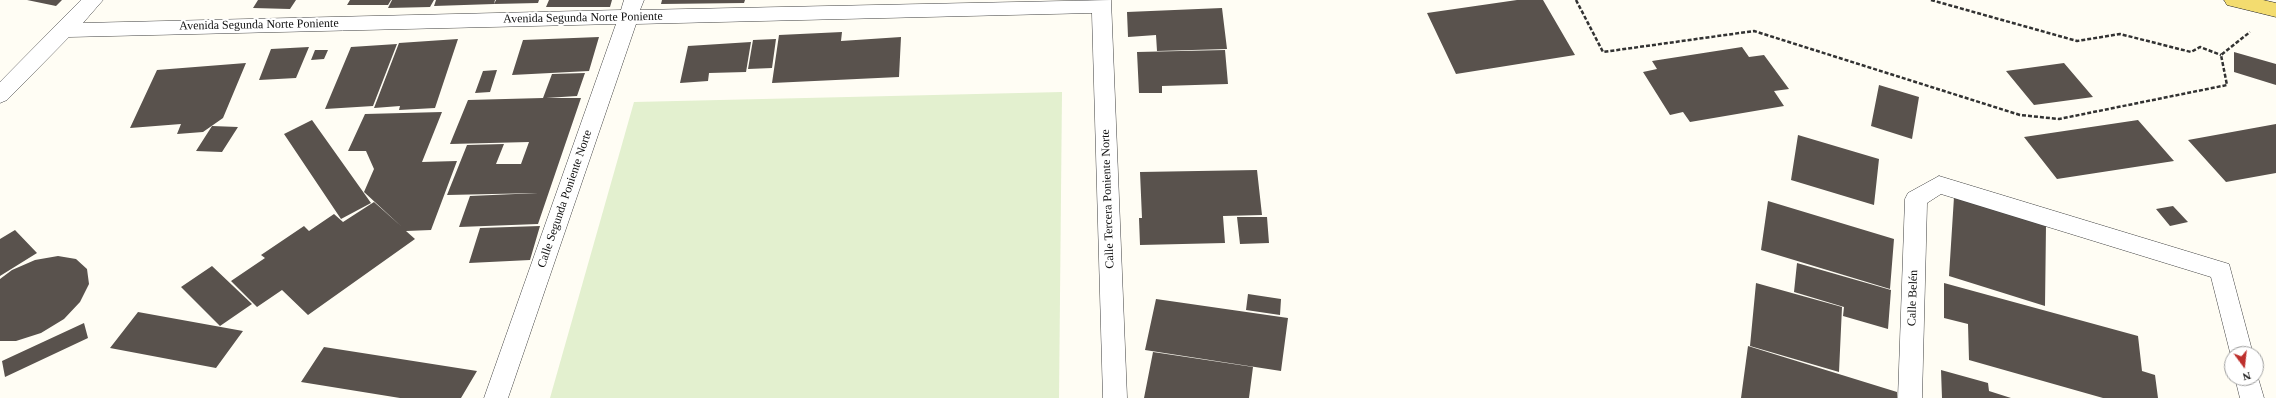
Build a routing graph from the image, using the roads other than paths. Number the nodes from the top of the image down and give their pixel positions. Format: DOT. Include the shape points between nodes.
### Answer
graph roads {
  1 [pos="93,0"];
  2 [pos="2234,0"];
  3 [pos="1101,3"];
  4 [pos="631,8"];
  5 [pos="2276,10"];
  6 [pos="65,30"];
  7 [pos="0,96"];
  8 [pos="2239,346"];
  9 [pos="2249,386"];
  10 [pos="496,398"];
  11 [pos="1116,398"];
  12 [pos="1910,398"];
  13 [pos="2252,398"];
  1 -- 6 [label="street"];
  2 -- 5 [label="main road"];
  3 -- 4 [label="street, Avenida Segunda Norte Poniente"];
  3 -- 11 [label="street, Calle Tercera Poniente Norte"];
  4 -- 6 [label="street, Avenida Segunda Norte Poniente"];
  4 -- 10 [label="street, Calle Segunda Poniente Norte"];
  6 -- 7 [label="street"];
  8 -- 12 [label="street, Calle Belén" via="2221,272 1939,185 1916,199"];
  9 -- 13 [label="street"];
}
